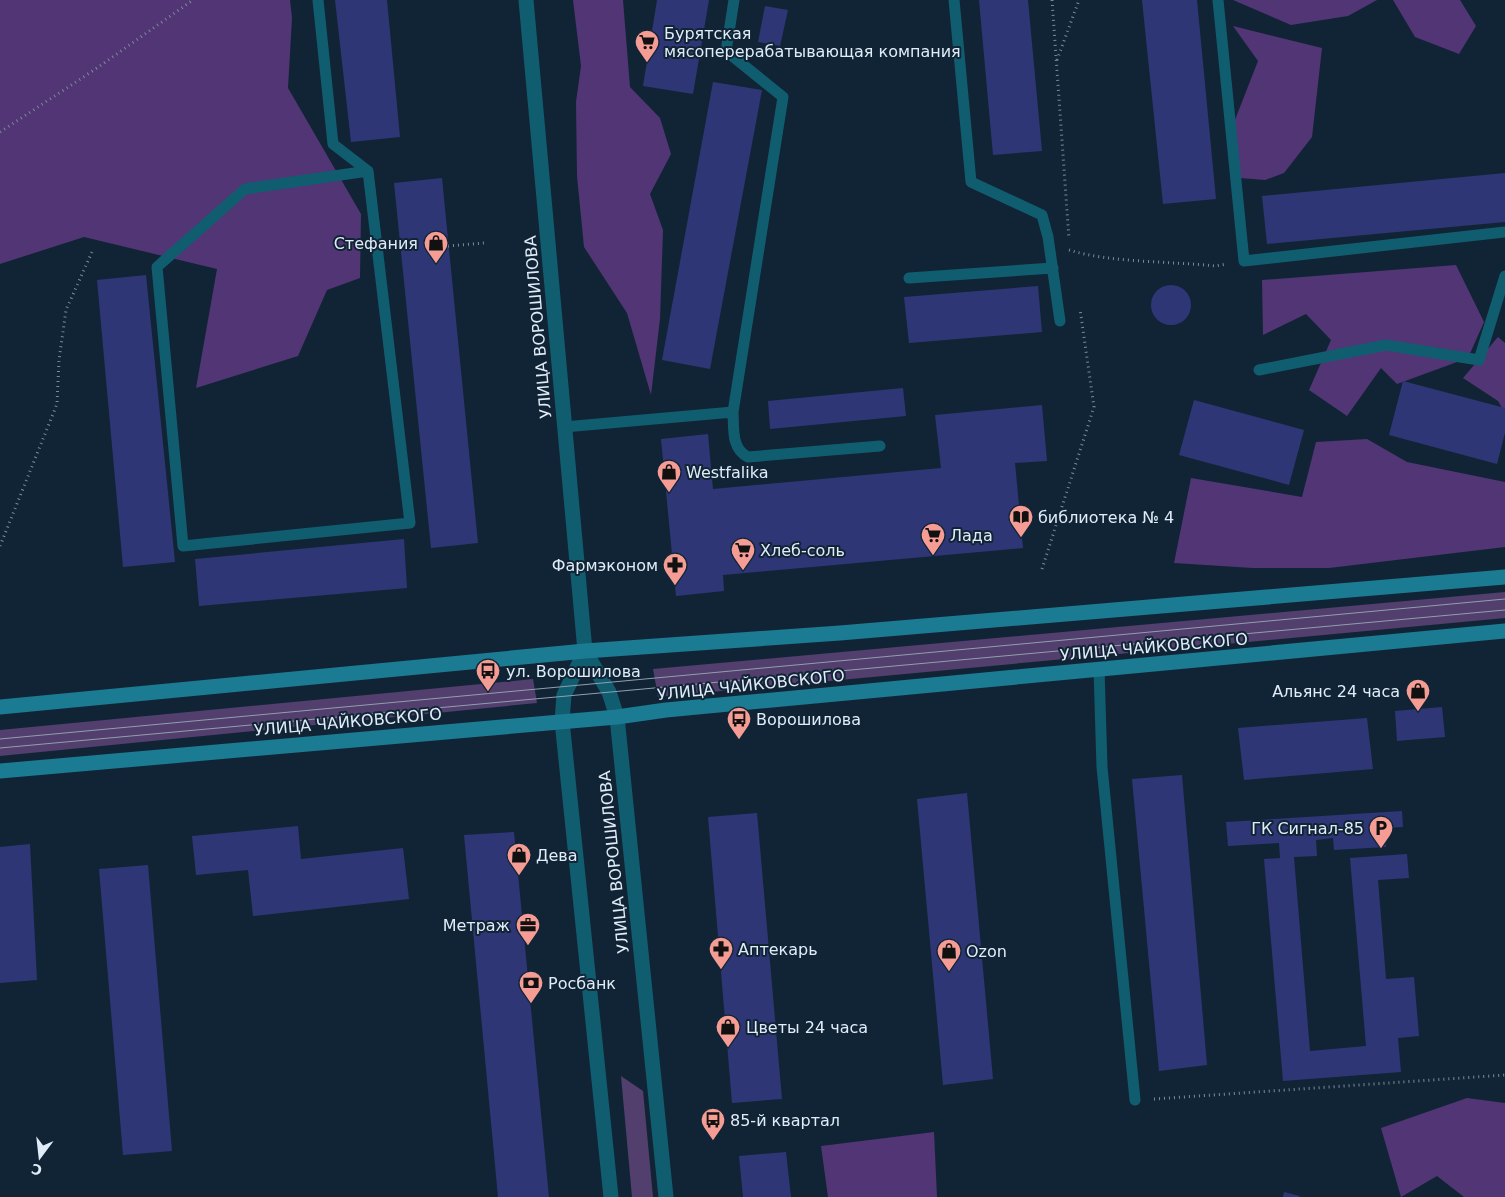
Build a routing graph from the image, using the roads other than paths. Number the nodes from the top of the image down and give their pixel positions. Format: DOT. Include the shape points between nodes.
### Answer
graph roads {
  1 [pos="318,0"];
  2 [pos="526,0"];
  3 [pos="734,0"];
  4 [pos="954,0"];
  5 [pos="1218,0"];
  6 [pos="368,170"];
  7 [pos="1505,232"];
  8 [pos="1053,268"];
  9 [pos="1505,276"];
  10 [pos="909,278"];
  11 [pos="1060,322"];
  12 [pos="1259,370"];
  13 [pos="733,412"];
  14 [pos="564,427"];
  15 [pos="880,446"];
  16 [pos="1505,577"];
  17 [pos="1505,631"];
  18 [pos="585,651"];
  19 [pos="1099,669"];
  20 [pos="0,707"];
  21 [pos="617,717"];
  22 [pos="562,721"];
  23 [pos="0,771"];
  24 [pos="1135,1100"];
  25 [pos="611,1197"];
  26 [pos="666,1197"];
  1 -- 6 [label="lane" via="333,144"];
  2 -- 14 [label="street, УЛИЦА ВОРОШИЛОВА"];
  3 -- 13 [label="lane" via="726,51 783,97"];
  4 -- 8 [label="lane" via="971,182 1042,215"];
  5 -- 7 [label="lane" via="1244,261"];
  6 -- 6 [label="lane" via="245,189 157,267 183,546 410,523"];
  8 -- 10 [label="lane"];
  8 -- 11 [label="lane"];
  9 -- 12 [label="lane" via="1479,360 1386,345"];
  13 -- 14 [label="lane"];
  13 -- 15 [label="lane" via="736,446 748,457"];
  14 -- 18 [label="street, УЛИЦА ВОРОШИЛОВА"];
  16 -- 18 [label="main road"];
  17 -- 19 [label="main road, УЛИЦА ЧАЙКОВСКОГО"];
  18 -- 20 [label="main road"];
  18 -- 21 [label="street, УЛИЦА ВОРОШИЛОВА" via="609,692"];
  18 -- 22 [label="street" via="564,695"];
  19 -- 21 [label="main road, УЛИЦА ЧАЙКОВСКОГО"];
  19 -- 24 [label="lane" via="1102,767"];
  21 -- 22 [label="main road, УЛИЦА ЧАЙКОВСКОГО"];
  21 -- 26 [label="street, УЛИЦА ВОРОШИЛОВА"];
  22 -- 23 [label="main road, УЛИЦА ЧАЙКОВСКОГО"];
  22 -- 25 [label="street"];
}
